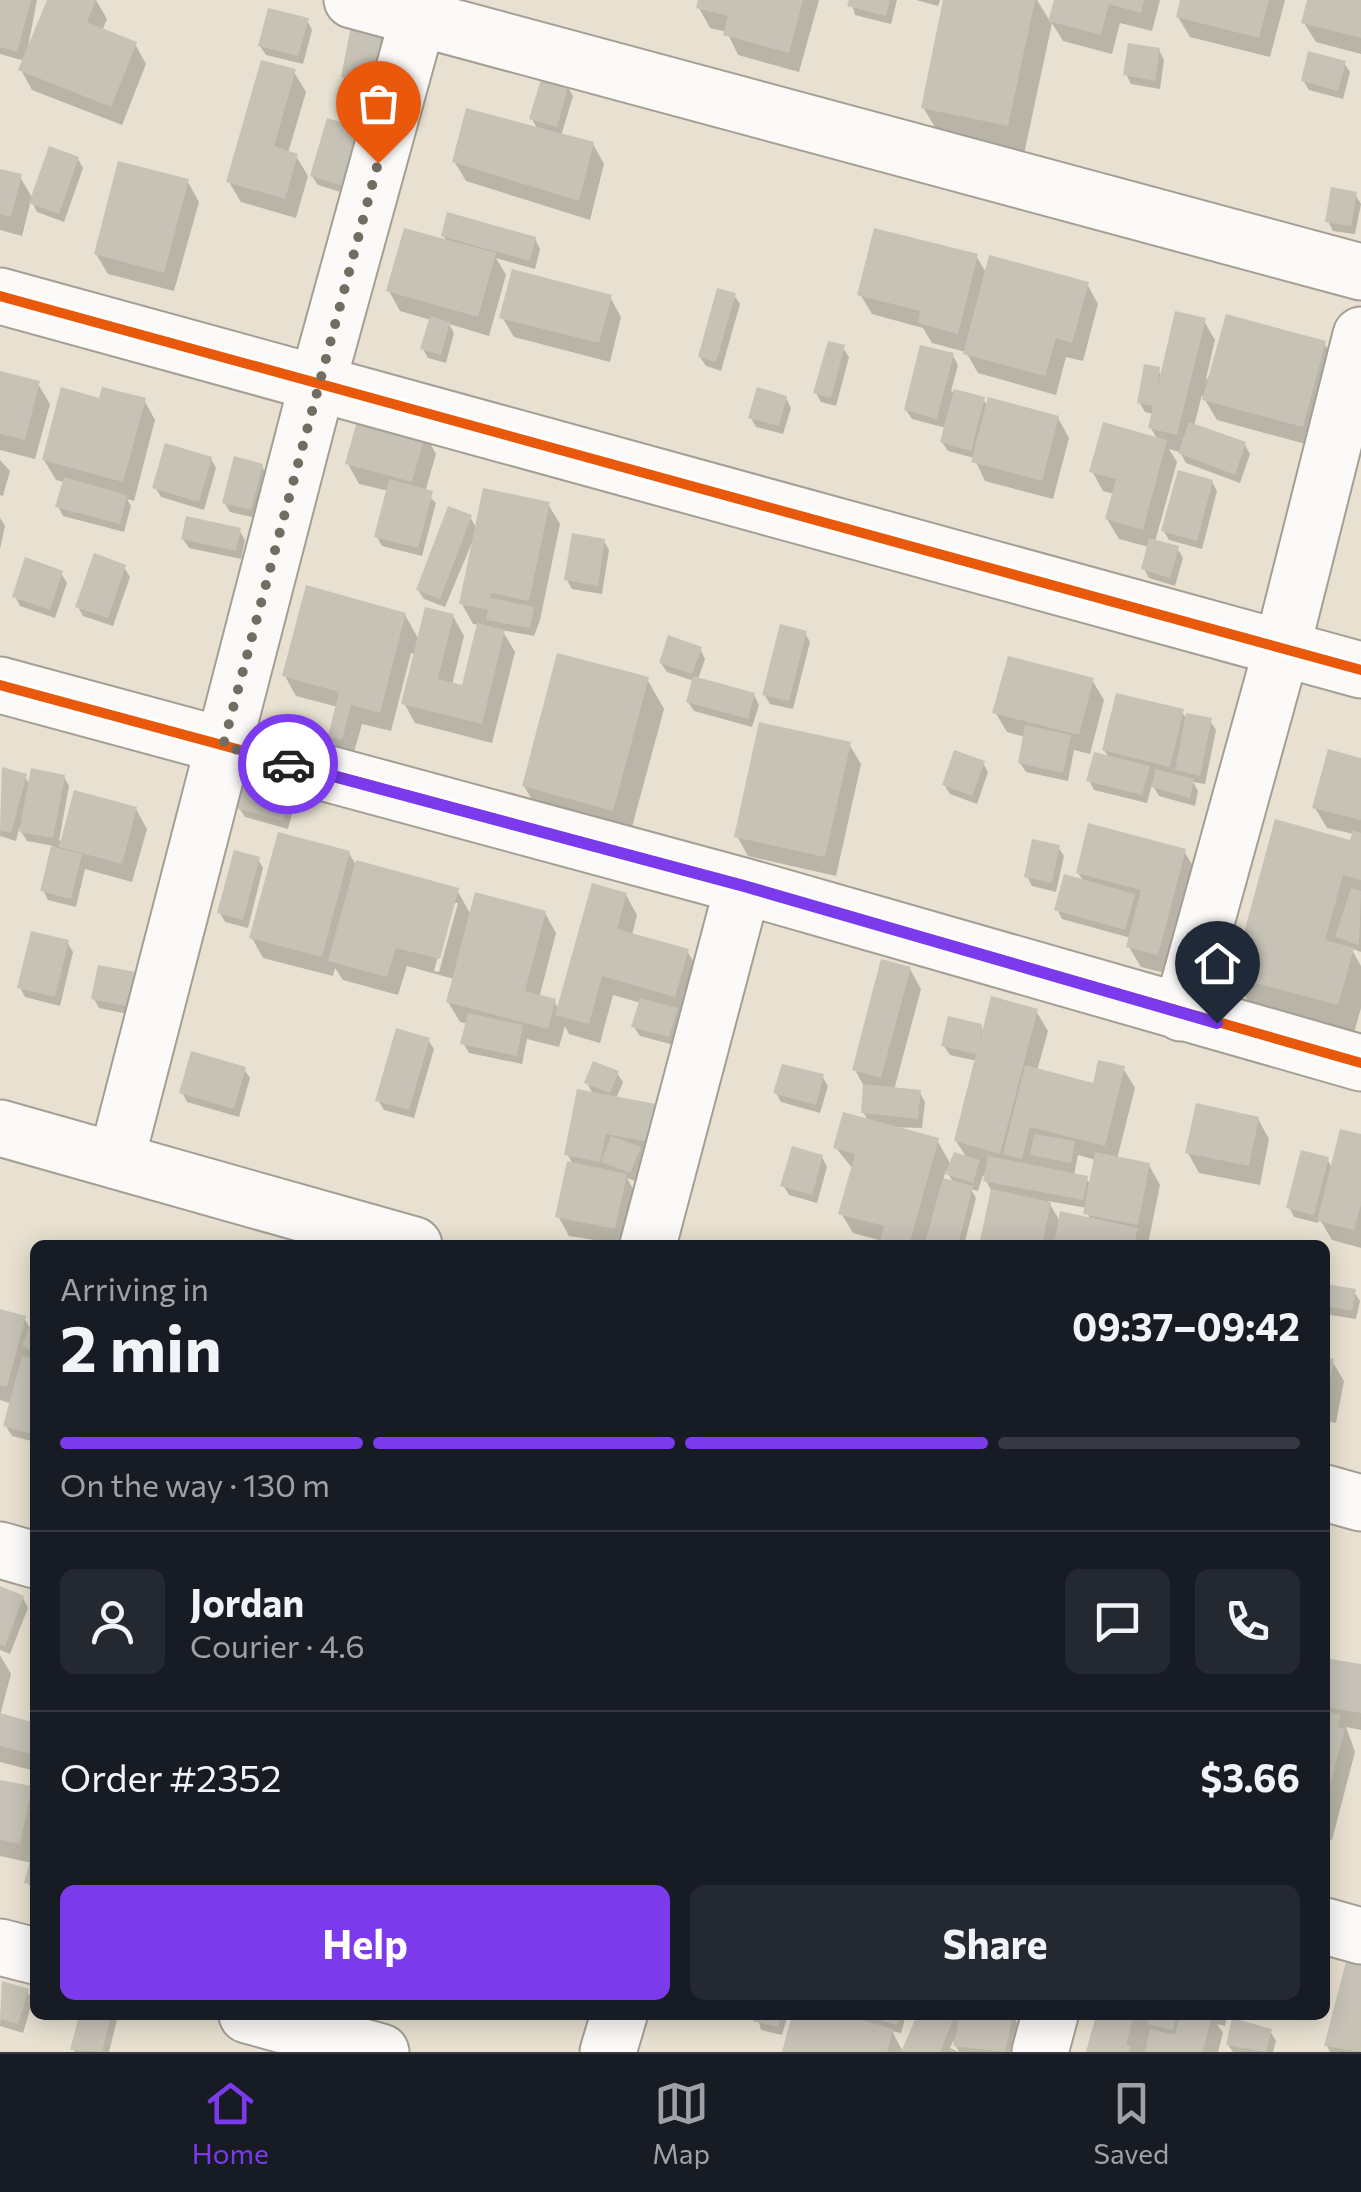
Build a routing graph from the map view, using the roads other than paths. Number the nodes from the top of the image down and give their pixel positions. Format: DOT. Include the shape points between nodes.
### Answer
graph roads {
  1 [pos="352,0"];
  2 [pos="420,9"];
  3 [pos="1361,272"];
  4 [pos="0,296"];
  5 [pos="1361,335"];
  6 [pos="318,381"];
  7 [pos="1282,648"];
  8 [pos="1361,670"];
  9 [pos="0,685"];
  10 [pos="223,746"];
  11 [pos="744,886"];
  12 [pos="1181,1013"];
  13 [pos="1361,1063"];
  14 [pos="0,1128"];
  15 [pos="116,1161"];
  16 [pos="396,1240"];
  17 [pos="649,1240"];
  18 [pos="1330,1494"];
  19 [pos="1361,1503"];
  20 [pos="0,1550"];
  21 [pos="30,1559"];
  22 [pos="1330,1927"];
  23 [pos="1361,1936"];
  24 [pos="0,1946"];
  25 [pos="30,1955"];
  26 [pos="266,2020"];
  27 [pos="618,2020"];
  28 [pos="1049,2020"];
  29 [pos="381,2052"];
  30 [pos="608,2052"];
  31 [pos="1040,2052"];
  1 -- 2 [label="street"];
  2 -- 3 [label="street"];
  2 -- 6 [label="street"];
  4 -- 6 [label="street"];
  5 -- 7 [label="street"];
  6 -- 7 [label="street"];
  6 -- 10 [label="street"];
  7 -- 8 [label="street"];
  7 -- 12 [label="street"];
  9 -- 10 [label="street"];
  10 -- 11 [label="street"];
  10 -- 15 [label="street"];
  11 -- 12 [label="street"];
  11 -- 17 [label="street"];
  12 -- 13 [label="street"];
  14 -- 15 [label="street"];
  15 -- 16 [label="street"];
  18 -- 19 [label="street"];
  20 -- 21 [label="street"];
  22 -- 23 [label="street"];
  24 -- 25 [label="street"];
  26 -- 29 [label="street"];
  27 -- 30 [label="street"];
  28 -- 31 [label="street"];
}
